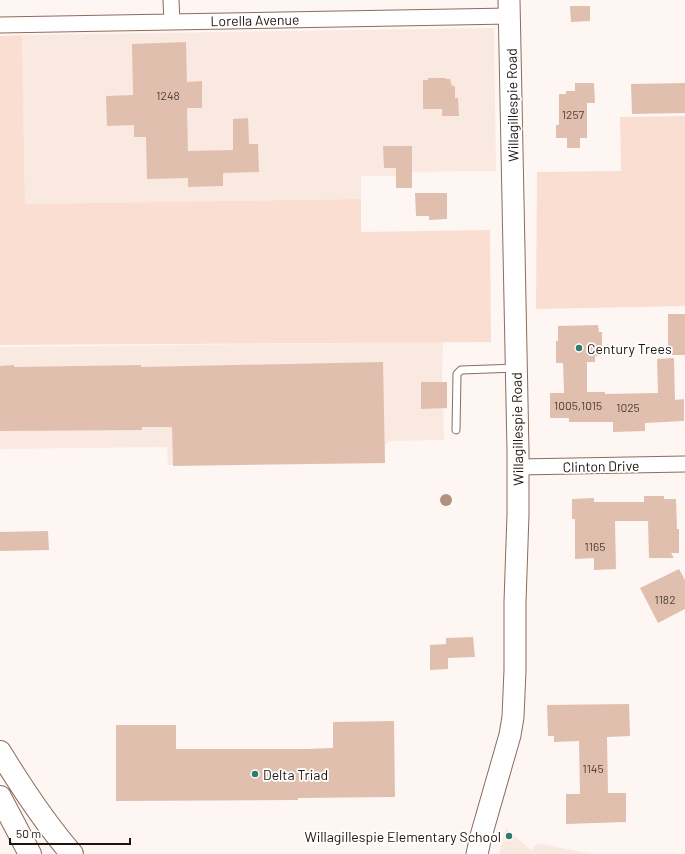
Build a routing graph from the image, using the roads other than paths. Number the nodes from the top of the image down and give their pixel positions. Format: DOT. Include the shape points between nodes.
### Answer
graph roads {
  1 [pos="172,0"];
  2 [pos="510,8"];
  3 [pos="172,22"];
  4 [pos="0,25"];
  5 [pos="517,368"];
  6 [pos="456,430"];
  7 [pos="685,464"];
  8 [pos="518,467"];
  9 [pos="0,752"];
  10 [pos="0,797"];
  11 [pos="30,854"];
  12 [pos="72,854"];
  13 [pos="477,854"];
  1 -- 3 [label="street"];
  2 -- 3 [label="street, Lorella Avenue"];
  2 -- 5 [label="main road, Willagillespie Road"];
  3 -- 4 [label="street, Lorella Avenue"];
  5 -- 6 [label="lane" via="461,370 457,374"];
  5 -- 8 [label="main road, Willagillespie Road"];
  7 -- 8 [label="street, Clinton Drive"];
  8 -- 13 [label="main road, Willagillespie Road" via="513,717"];
  9 -- 12 [label="highway" via="52,831"];
  10 -- 11 [label="highway"];
}
